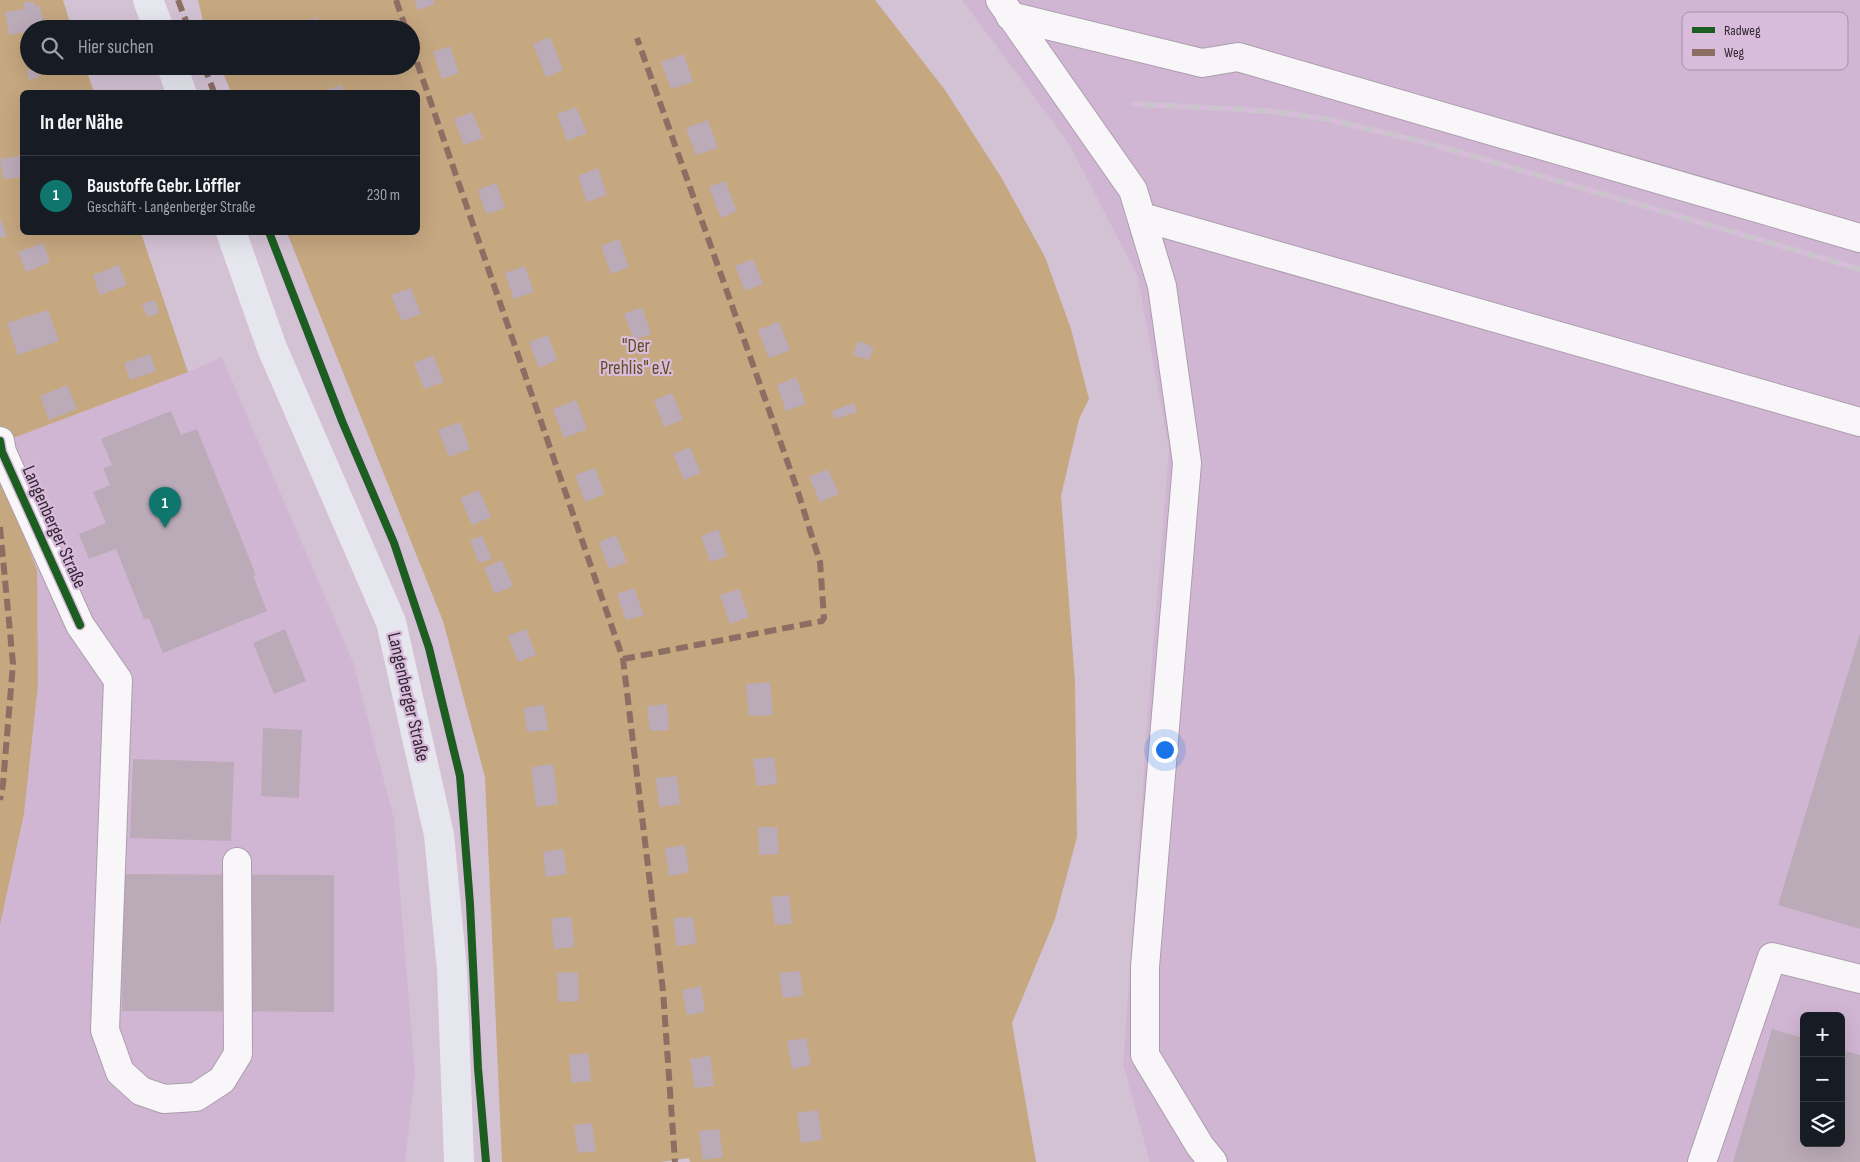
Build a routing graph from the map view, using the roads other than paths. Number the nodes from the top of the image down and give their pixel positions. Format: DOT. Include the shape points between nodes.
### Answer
graph roads {
  1 [pos="148,0"];
  2 [pos="1005,8"];
  3 [pos="155,20"];
  4 [pos="175,75"];
  5 [pos="180,90"];
  6 [pos="1142,217"];
  7 [pos="232,235"];
  8 [pos="1860,238"];
  9 [pos="1860,422"];
  10 [pos="0,441"];
  11 [pos="237,862"];
  12 [pos="1860,980"];
  13 [pos="460,1162"];
  14 [pos="1213,1162"];
  15 [pos="1702,1162"];
  1 -- 3 [label="main road"];
  2 -- 6 [label="street" via="1134,190"];
  2 -- 8 [label="street" via="1202,63 1238,57"];
  4 -- 5 [label="main road"];
  6 -- 9 [label="street"];
  6 -- 14 [label="street" via="1162,286 1187,463 1145,967 1145,1056"];
  7 -- 13 [label="main road, Langenberger Straße" via="272,348 391,622 439,835 452,970"];
  10 -- 11 [label="street, Langenberger Straße" via="2,452 80,625 118,680 106,1030 120,1072 141,1092 164,1099 196,1097 222,1080 238,1054"];
  12 -- 15 [label="street" via="1772,957"];
}
